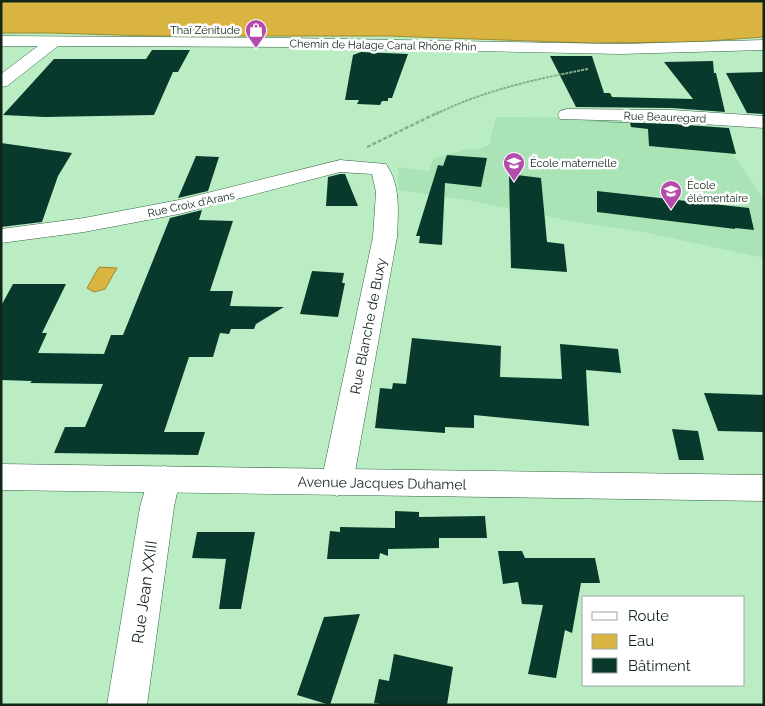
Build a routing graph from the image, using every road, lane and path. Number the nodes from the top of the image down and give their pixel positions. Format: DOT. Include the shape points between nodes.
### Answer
graph roads {
  1 [pos="1,41"];
  2 [pos="54,41"];
  3 [pos="764,45"];
  4 [pos="590,69"];
  5 [pos="1,82"];
  6 [pos="567,115"];
  7 [pos="764,122"];
  8 [pos="340,166"];
  9 [pos="379,168"];
  10 [pos="1,236"];
  11 [pos="1,477"];
  12 [pos="164,479"];
  13 [pos="337,483"];
  14 [pos="764,488"];
  15 [pos="128,705"];
  1 -- 2 [label="street, Chemin de Halage Canal Rhône Rhin"];
  2 -- 3 [label="street, Chemin de Halage Canal Rhône Rhin" via="601,50"];
  2 -- 5 [label="street"];
  4 -- 8 [label="path" via="542,78 468,100 337,160"];
  6 -- 7 [label="street, Rue Beauregard" via="672,116"];
  8 -- 9 [label="street, Rue Croix d'Arans"];
  8 -- 10 [label="street, Rue Croix d'Arans" via="150,213"];
  9 -- 13 [label="street, Rue Blanche de Buxy" via="383,175 386,205 385,237"];
  11 -- 12 [label="street, Avenue Jacques Duhamel"];
  12 -- 13 [label="street, Avenue Jacques Duhamel"];
  12 -- 15 [label="street, Rue Jean XXIII" via="157,507"];
  13 -- 14 [label="street, Avenue Jacques Duhamel"];
}
